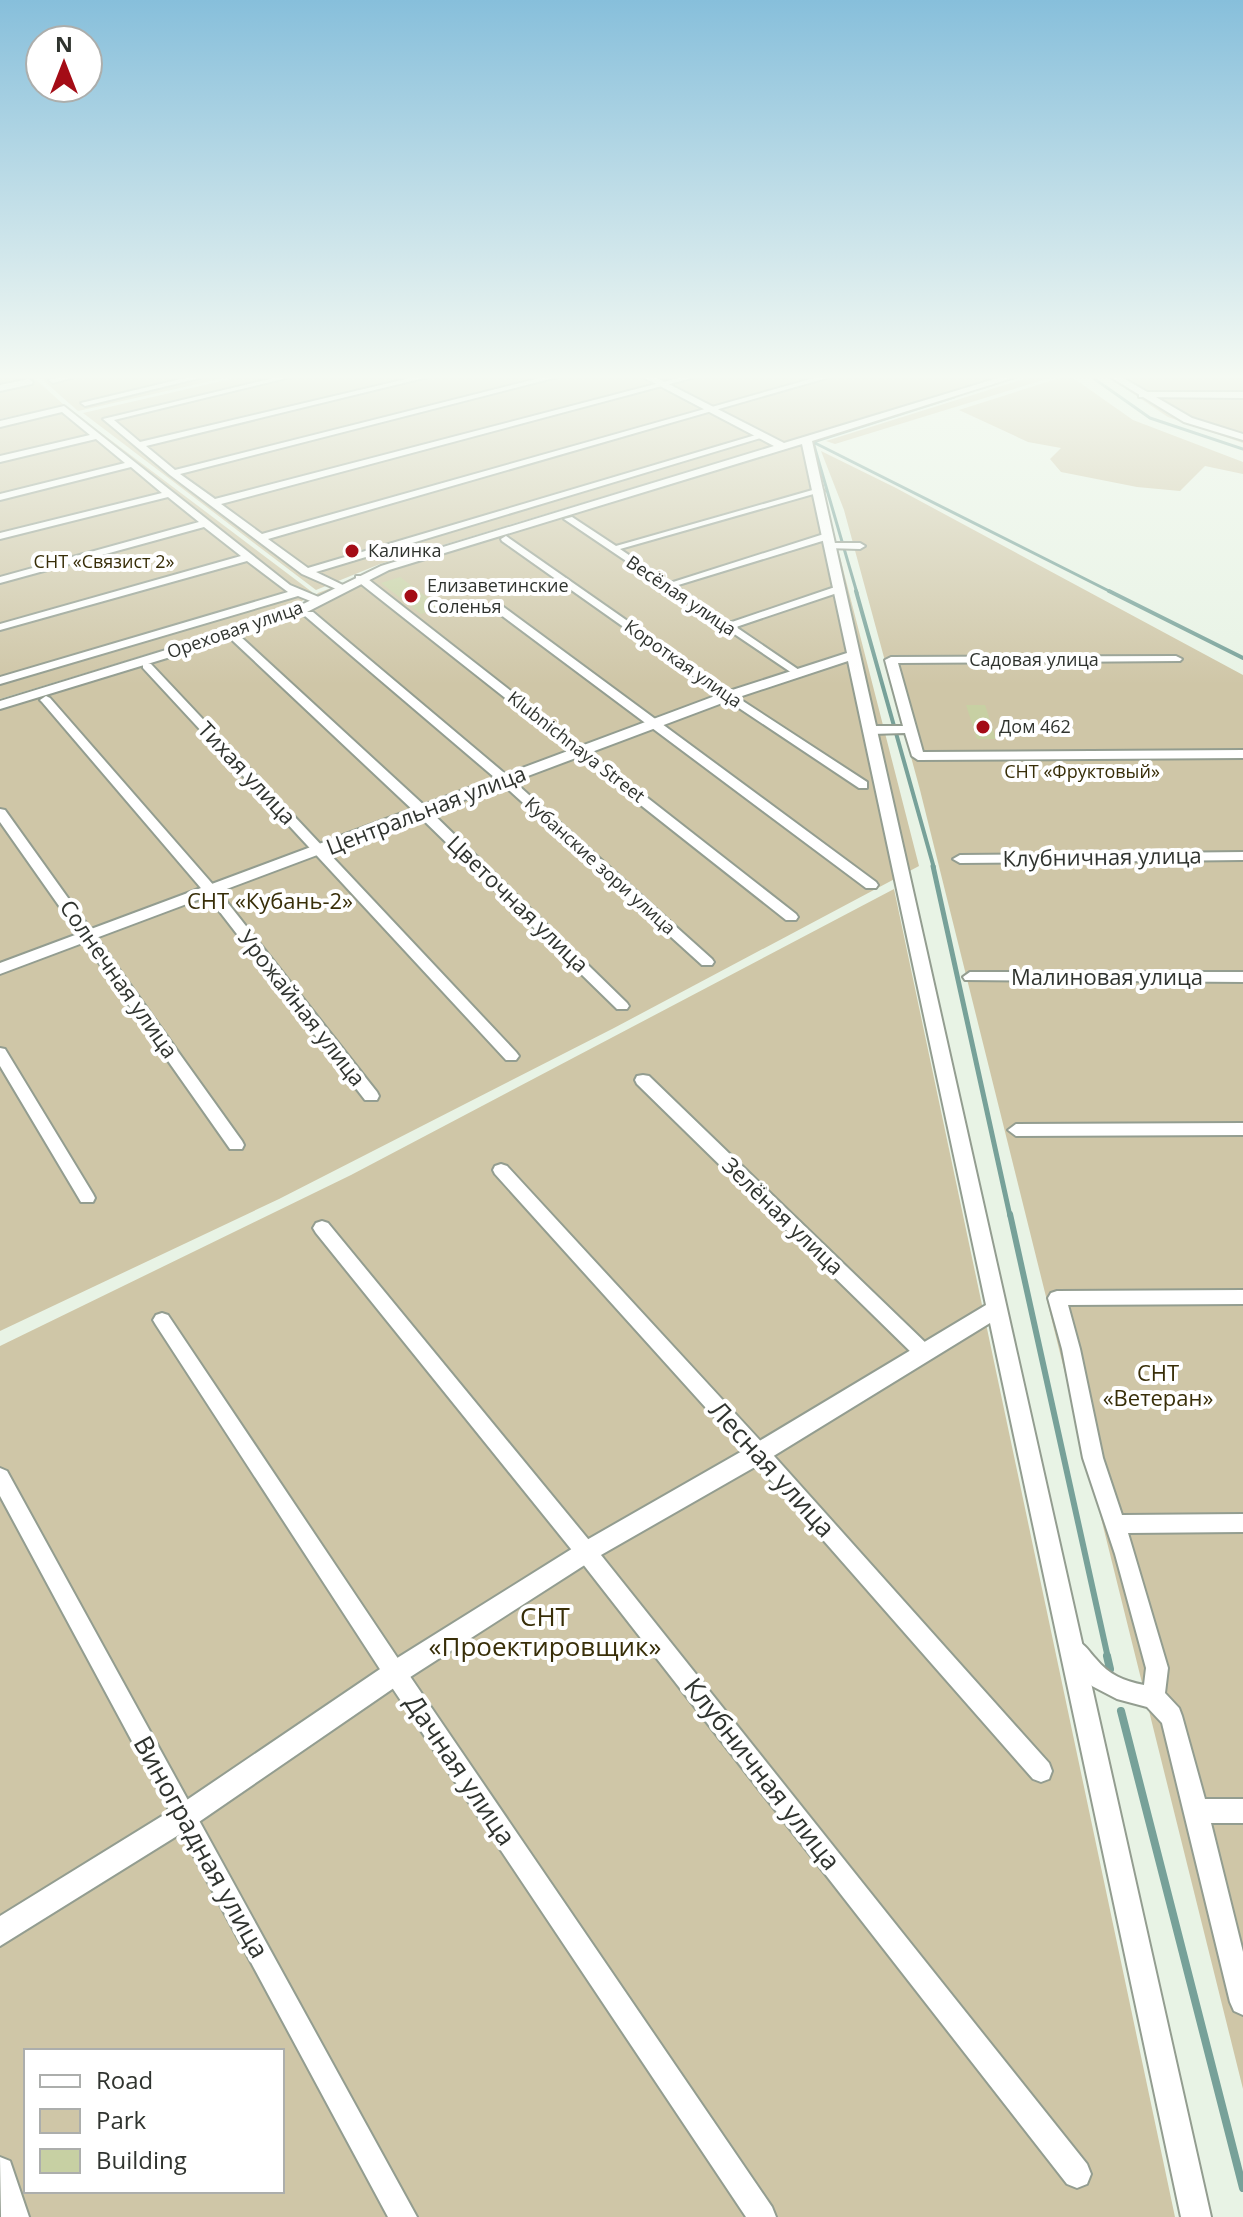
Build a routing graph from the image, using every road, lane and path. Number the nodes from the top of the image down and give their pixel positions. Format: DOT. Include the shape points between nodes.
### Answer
graph roads {
  1 [pos="74,478"];
  2 [pos="150,478"];
  3 [pos="180,478"];
  4 [pos="305,478"];
  5 [pos="468,478"];
  6 [pos="620,478"];
  7 [pos="676,478"];
  8 [pos="816,478"];
  9 [pos="819,491"];
  10 [pos="169,494"];
  11 [pos="0,497"];
  12 [pos="212,503"];
  13 [pos="569,519"];
  14 [pos="206,523"];
  15 [pos="0,536"];
  16 [pos="259,538"];
  17 [pos="506,539"];
  18 [pos="841,544"];
  19 [pos="621,546"];
  20 [pos="248,557"];
  21 [pos="306,572"];
  22 [pos="360,578"];
  23 [pos="0,580"];
  24 [pos="675,583"];
  25 [pos="343,589"];
  26 [pos="839,589"];
  27 [pos="299,592"];
  28 [pos="317,600"];
  29 [pos="497,607"];
  30 [pos="246,609"];
  31 [pos="309,614"];
  32 [pos="262,623"];
  33 [pos="734,624"];
  34 [pos="0,627"];
  35 [pos="237,639"];
  36 [pos="854,655"];
  37 [pos="1176,659"];
  38 [pos="147,666"];
  39 [pos="795,672"];
  40 [pos="0,681"];
  41 [pos="728,696"];
  42 [pos="46,700"];
  43 [pos="0,705"];
  44 [pos="656,724"];
  45 [pos="893,729"];
  46 [pos="581,751"];
  47 [pos="1243,754"];
  48 [pos="505,780"];
  49 [pos="863,785"];
  50 [pos="421,810"];
  51 [pos="0,813"];
  52 [pos="319,851"];
  53 [pos="1243,856"];
  54 [pos="960,859"];
  55 [pos="871,885"];
  56 [pos="211,891"];
  57 [pos="791,917"];
  58 [pos="89,935"];
  59 [pos="707,962"];
  60 [pos="0,969"];
  61 [pos="970,977"];
  62 [pos="1243,977"];
  63 [pos="622,1006"];
  64 [pos="0,1053"];
  65 [pos="511,1056"];
  66 [pos="643,1080"];
  67 [pos="371,1096"];
  68 [pos="1243,1129"];
  69 [pos="1016,1130"];
  70 [pos="236,1145"];
  71 [pos="501,1170"];
  72 [pos="87,1198"];
  73 [pos="322,1228"];
  74 [pos="1243,1299"];
  75 [pos="998,1308"];
  76 [pos="162,1320"];
  77 [pos="923,1352"];
  78 [pos="759,1453"];
  79 [pos="0,1477"];
  80 [pos="1243,1523"];
  81 [pos="1114,1524"];
  82 [pos="586,1552"];
  83 [pos="1071,1643"];
  84 [pos="395,1673"];
  85 [pos="1153,1697"];
  86 [pos="1041,1771"];
  87 [pos="1196,1811"];
  88 [pos="1243,1811"];
  89 [pos="184,1817"];
  90 [pos="0,1932"];
  91 [pos="1243,2002"];
  92 [pos="0,2171"];
  93 [pos="1077,2174"];
  94 [pos="15,2217"];
  95 [pos="403,2217"];
  96 [pos="762,2217"];
  97 [pos="1196,2217"];
  1 -- 11 [label="street"];
  2 -- 10 [label="street"];
  3 -- 12 [label="street"];
  4 -- 12 [label="street"];
  5 -- 16 [label="street"];
  6 -- 21 [label="street"];
  7 -- 22 [label="street, Ореховая улица"];
  8 -- 9 [label="street"];
  9 -- 18 [label="street"];
  9 -- 19 [label="street"];
  10 -- 14 [label="street"];
  10 -- 15 [label="street"];
  12 -- 16 [label="street"];
  13 -- 39 [label="street, Весёлая улица"];
  14 -- 20 [label="street"];
  14 -- 23 [label="street"];
  16 -- 21 [label="street"];
  17 -- 41 [label="street, Короткая улица"];
  18 -- 24 [label="street"];
  18 -- 26 [label="street"];
  20 -- 27 [label="street"];
  20 -- 34 [label="street"];
  21 -- 25 [label="street"];
  22 -- 25 [label="street, Ореховая улица"];
  22 -- 46 [label="street, Klubnichnaya Street"];
  25 -- 28 [label="street, Ореховая улица"];
  26 -- 33 [label="street"];
  26 -- 36 [label="street"];
  27 -- 28 [label="street"];
  27 -- 30 [label="street"];
  28 -- 32 [label="street, Ореховая улица"];
  29 -- 44 [label="street"];
  30 -- 32 [label="street"];
  30 -- 40 [label="street"];
  31 -- 48 [label="street, Кубанские зори улица"];
  32 -- 43 [label="street, Ореховая улица"];
  35 -- 50 [label="street, Цветочная улица"];
  36 -- 39 [label="street, Центральная улица"];
  36 -- 45 [label="street"];
  37 -- 45 [label="street, Садовая улица" via="891,660"];
  38 -- 52 [label="street, Тихая улица"];
  39 -- 41 [label="street, Центральная улица"];
  41 -- 44 [label="street, Центральная улица"];
  41 -- 49 [label="street, Короткая улица"];
  42 -- 56 [label="street, Урожайная улица"];
  44 -- 46 [label="street, Центральная улица"];
  44 -- 55 [label="street"];
  45 -- 47 [label="street" via="918,756"];
  45 -- 75 [label="street"];
  46 -- 48 [label="street, Центральная улица"];
  46 -- 57 [label="street, Klubnichnaya Street"];
  48 -- 50 [label="street, Центральная улица"];
  48 -- 59 [label="street, Кубанские зори улица"];
  50 -- 52 [label="street, Центральная улица"];
  50 -- 63 [label="street, Цветочная улица"];
  51 -- 58 [label="street, Солнечная улица"];
  52 -- 56 [label="street, Центральная улица"];
  52 -- 65 [label="street, Тихая улица"];
  53 -- 54 [label="street, Клубничная улица"];
  56 -- 58 [label="street, Центральная улица"];
  56 -- 67 [label="street, Урожайная улица"];
  58 -- 60 [label="street, Центральная улица"];
  58 -- 70 [label="street, Солнечная улица"];
  61 -- 62 [label="street, Малиновая улица"];
  64 -- 72 [label="street"];
  66 -- 77 [label="street, Зелёная улица"];
  68 -- 69 [label="street"];
  71 -- 78 [label="street, Лесная улица"];
  73 -- 82 [label="street, Клубничная улица"];
  74 -- 81 [label="street" via="1058,1300 1093,1458"];
  75 -- 77 [label="street"];
  75 -- 83 [label="street"];
  76 -- 84 [label="street, Дачная улица"];
  77 -- 78 [label="street"];
  78 -- 82 [label="street"];
  78 -- 86 [label="street, Лесная улица"];
  79 -- 89 [label="street, Виноградная улица"];
  80 -- 81 [label="street"];
  81 -- 85 [label="street" via="1157,1668"];
  82 -- 84 [label="street"];
  82 -- 93 [label="street, Клубничная улица"];
  83 -- 85 [label="street" via="1091,1672 1120,1692"];
  83 -- 97 [label="street"];
  84 -- 89 [label="street"];
  84 -- 96 [label="street, Дачная улица"];
  85 -- 87 [label="street" via="1171,1716"];
  87 -- 88 [label="street"];
  87 -- 91 [label="street"];
  89 -- 90 [label="street"];
  89 -- 95 [label="street, Виноградная улица"];
  92 -- 94 [label="street"];
}
